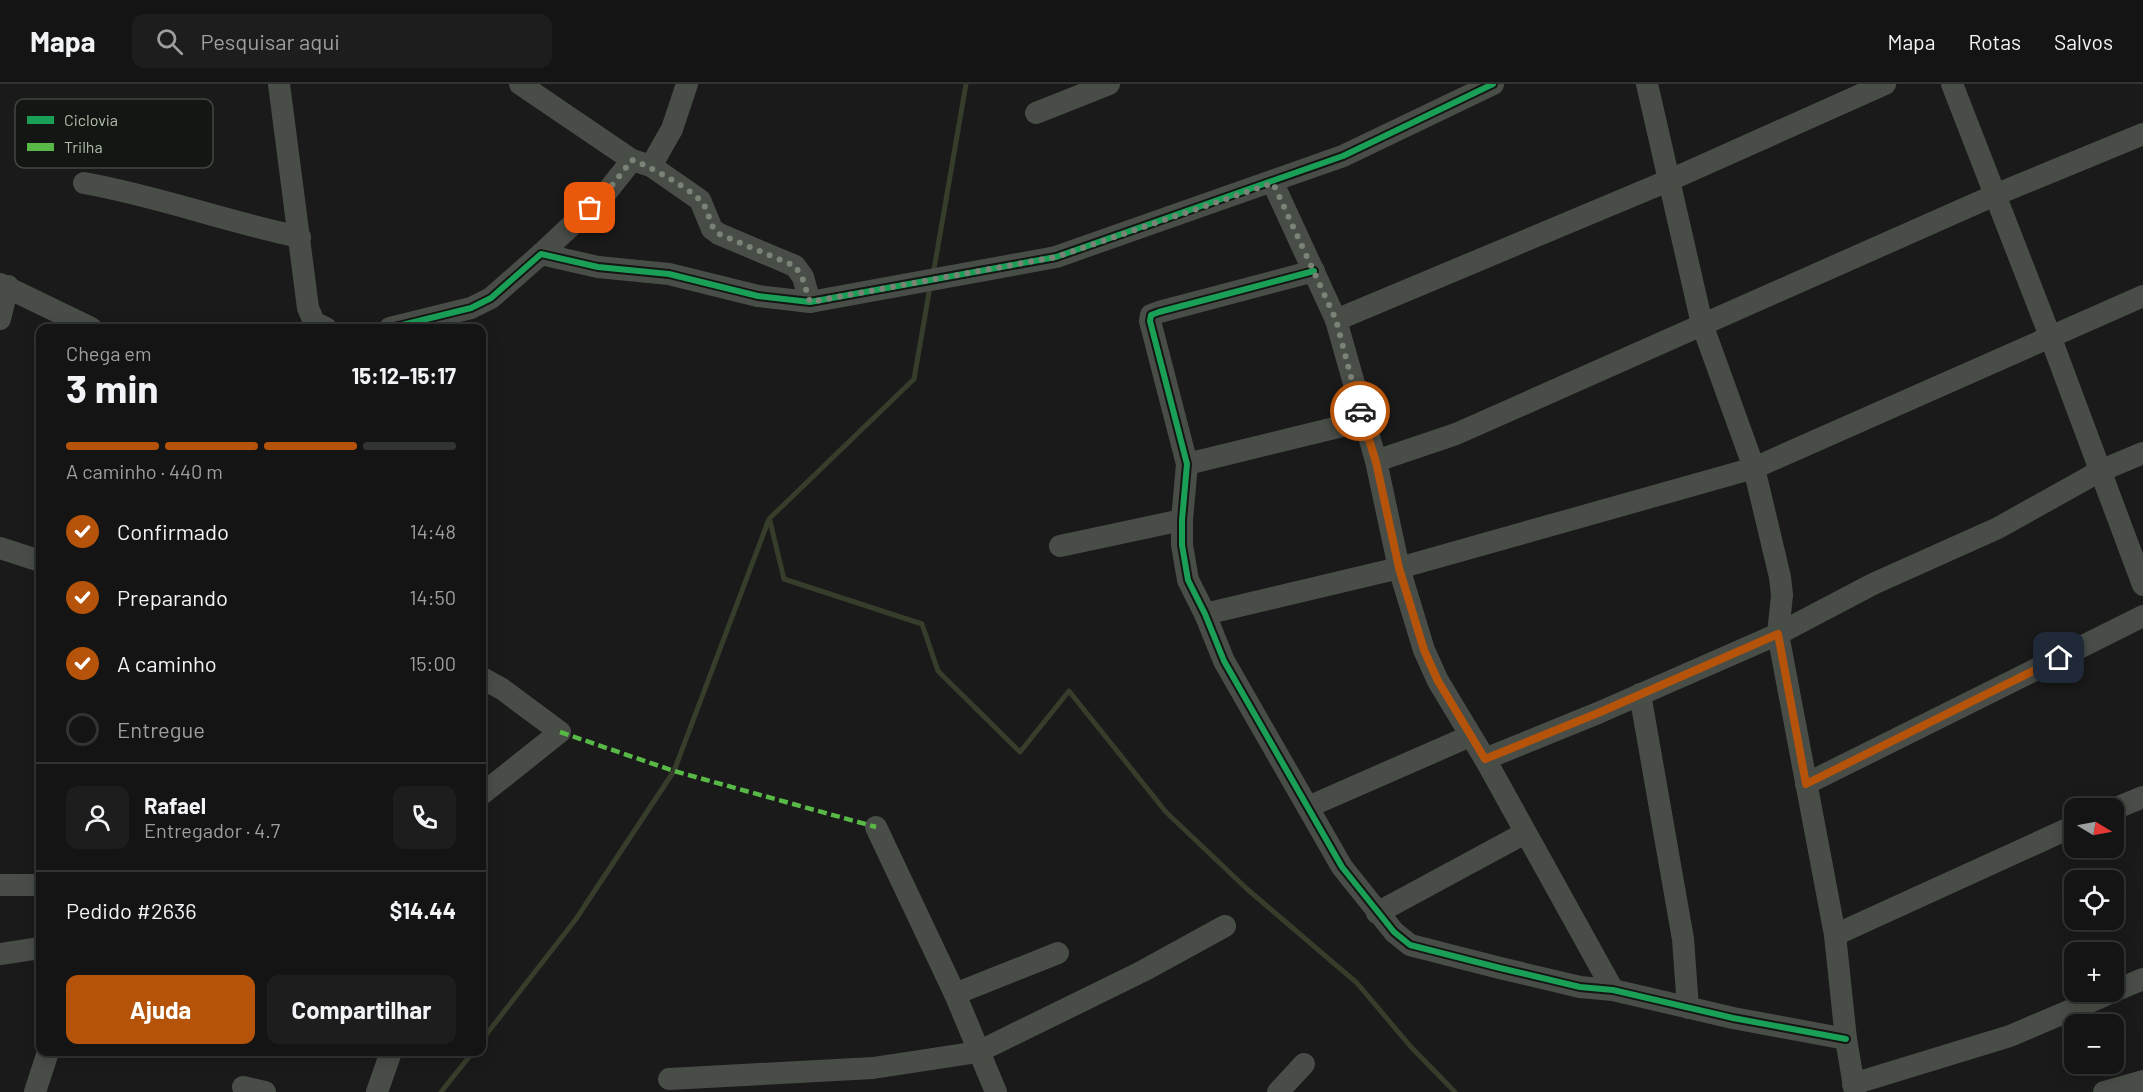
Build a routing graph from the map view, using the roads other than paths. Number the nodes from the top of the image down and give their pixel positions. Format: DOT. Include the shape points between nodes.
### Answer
graph roads {
  1 [pos="279,84"];
  2 [pos="520,84"];
  3 [pos="687,84"];
  4 [pos="1109,84"];
  5 [pos="1493,84"];
  6 [pos="1647,84"];
  7 [pos="1885,84"];
  8 [pos="1952,84"];
  9 [pos="1036,114"];
  10 [pos="2143,134"];
  11 [pos="641,163"];
  12 [pos="1670,180"];
  13 [pos="84,183"];
  14 [pos="1273,183"];
  15 [pos="1995,195"];
  16 [pos="300,237"];
  17 [pos="541,254"];
  18 [pos="1314,271"];
  19 [pos="4,285"];
  20 [pos="2143,296"];
  21 [pos="810,302"];
  22 [pos="0,320"];
  23 [pos="1336,320"];
  24 [pos="83,324"];
  25 [pos="318,324"];
  26 [pos="406,324"];
  27 [pos="1702,324"];
  28 [pos="2050,336"];
  29 [pos="1363,421"];
  30 [pos="2143,453"];
  31 [pos="1376,462"];
  32 [pos="1187,464"];
  33 [pos="1754,468"];
  34 [pos="2100,471"];
  35 [pos="1182,520"];
  36 [pos="1060,546"];
  37 [pos="0,548"];
  38 [pos="36,560"];
  39 [pos="1399,568"];
  40 [pos="2143,585"];
  41 [pos="1205,614"];
  42 [pos="2143,616"];
  43 [pos="1778,634"];
  44 [pos="486,680"];
  45 [pos="1640,694"];
  46 [pos="1470,736"];
  47 [pos="1485,759"];
  48 [pos="1806,784"];
  49 [pos="486,791"];
  50 [pos="2143,797"];
  51 [pos="2124,805"];
  52 [pos="1308,807"];
  53 [pos="876,827"];
  54 [pos="2064,831"];
  55 [pos="1525,833"];
  56 [pos="0,885"];
  57 [pos="36,885"];
  58 [pos="1377,913"];
  59 [pos="1225,926"];
  60 [pos="1835,935"];
  61 [pos="36,949"];
  62 [pos="1058,953"];
  63 [pos="0,954"];
  64 [pos="2143,979"];
  65 [pos="2124,987"];
  66 [pos="1613,990"];
  67 [pos="955,994"];
  68 [pos="2086,1002"];
  69 [pos="1688,1008"];
  70 [pos="1846,1039"];
  71 [pos="978,1052"];
  72 [pos="47,1056"];
  73 [pos="390,1056"];
  74 [pos="1304,1064"];
  75 [pos="669,1079"];
  76 [pos="2143,1081"];
  77 [pos="1854,1088"];
  78 [pos="35,1092"];
  79 [pos="376,1092"];
  80 [pos="996,1092"];
  81 [pos="1278,1092"];
  82 [pos="2104,1092"];
  1 -- 16 [label="street"];
  2 -- 11 [label="street"];
  3 -- 11 [label="street" via="672,129"];
  4 -- 9 [label="street"];
  5 -- 14 [label="street" via="1343,156"];
  6 -- 12 [label="street"];
  7 -- 12 [label="street"];
  8 -- 15 [label="street"];
  10 -- 15 [label="street"];
  11 -- 17 [label="street"];
  11 -- 21 [label="street" via="700,200 712,229 719,234 795,266"];
  12 -- 23 [label="street"];
  12 -- 27 [label="street"];
  13 -- 16 [label="street" via="133,192 255,228"];
  14 -- 18 [label="street"];
  14 -- 21 [label="street" via="1056,257"];
  15 -- 27 [label="street"];
  15 -- 28 [label="street"];
  16 -- 25 [label="street" via="308,308"];
  17 -- 21 [label="street" via="598,267 669,274 758,296"];
  17 -- 26 [label="street" via="491,298 471,308"];
  18 -- 23 [label="street"];
  18 -- 32 [label="street" via="1151,315"];
  19 -- 22 [label="street"];
  19 -- 24 [label="street"];
  20 -- 28 [label="street"];
  23 -- 29 [label="street"];
  27 -- 31 [label="street" via="1456,434"];
  27 -- 33 [label="street"];
  28 -- 33 [label="street"];
  28 -- 34 [label="street"];
  29 -- 31 [label="street"];
  29 -- 32 [label="street"];
  30 -- 34 [label="street"];
  31 -- 39 [label="street"];
  32 -- 35 [label="street"];
  33 -- 39 [label="street"];
  33 -- 43 [label="street" via="1780,577"];
  34 -- 40 [label="street"];
  34 -- 43 [label="street" via="1998,528 1873,584"];
  35 -- 36 [label="street"];
  35 -- 41 [label="street" via="1188,580"];
  37 -- 38 [label="street"];
  39 -- 41 [label="street"];
  39 -- 46 [label="street" via="1433,671"];
  41 -- 52 [label="street" via="1224,661"];
  42 -- 48 [label="street"];
  43 -- 45 [label="street"];
  43 -- 48 [label="street"];
  44 -- 49 [label="street" via="560,732"];
  45 -- 47 [label="street"];
  45 -- 69 [label="street" via="1683,939"];
  46 -- 47 [label="street"];
  46 -- 52 [label="street"];
  47 -- 55 [label="street"];
  48 -- 60 [label="street"];
  50 -- 51 [label="street"];
  52 -- 58 [label="street" via="1342,867"];
  53 -- 67 [label="street"];
  54 -- 60 [label="street"];
  55 -- 58 [label="street"];
  55 -- 66 [label="street"];
  56 -- 57 [label="street"];
  58 -- 66 [label="street" via="1410,945 1580,987"];
  59 -- 71 [label="street"];
  60 -- 70 [label="street"];
  61 -- 63 [label="street"];
  62 -- 67 [label="street"];
  64 -- 65 [label="street"];
  66 -- 69 [label="street"];
  67 -- 71 [label="street"];
  68 -- 77 [label="street" via="1972,1049"];
  69 -- 70 [label="street"];
  70 -- 77 [label="street"];
  71 -- 75 [label="street" via="873,1068"];
  71 -- 80 [label="street"];
  72 -- 78 [label="street"];
  73 -- 79 [label="street"];
  74 -- 81 [label="street"];
  76 -- 82 [label="street"];
}
